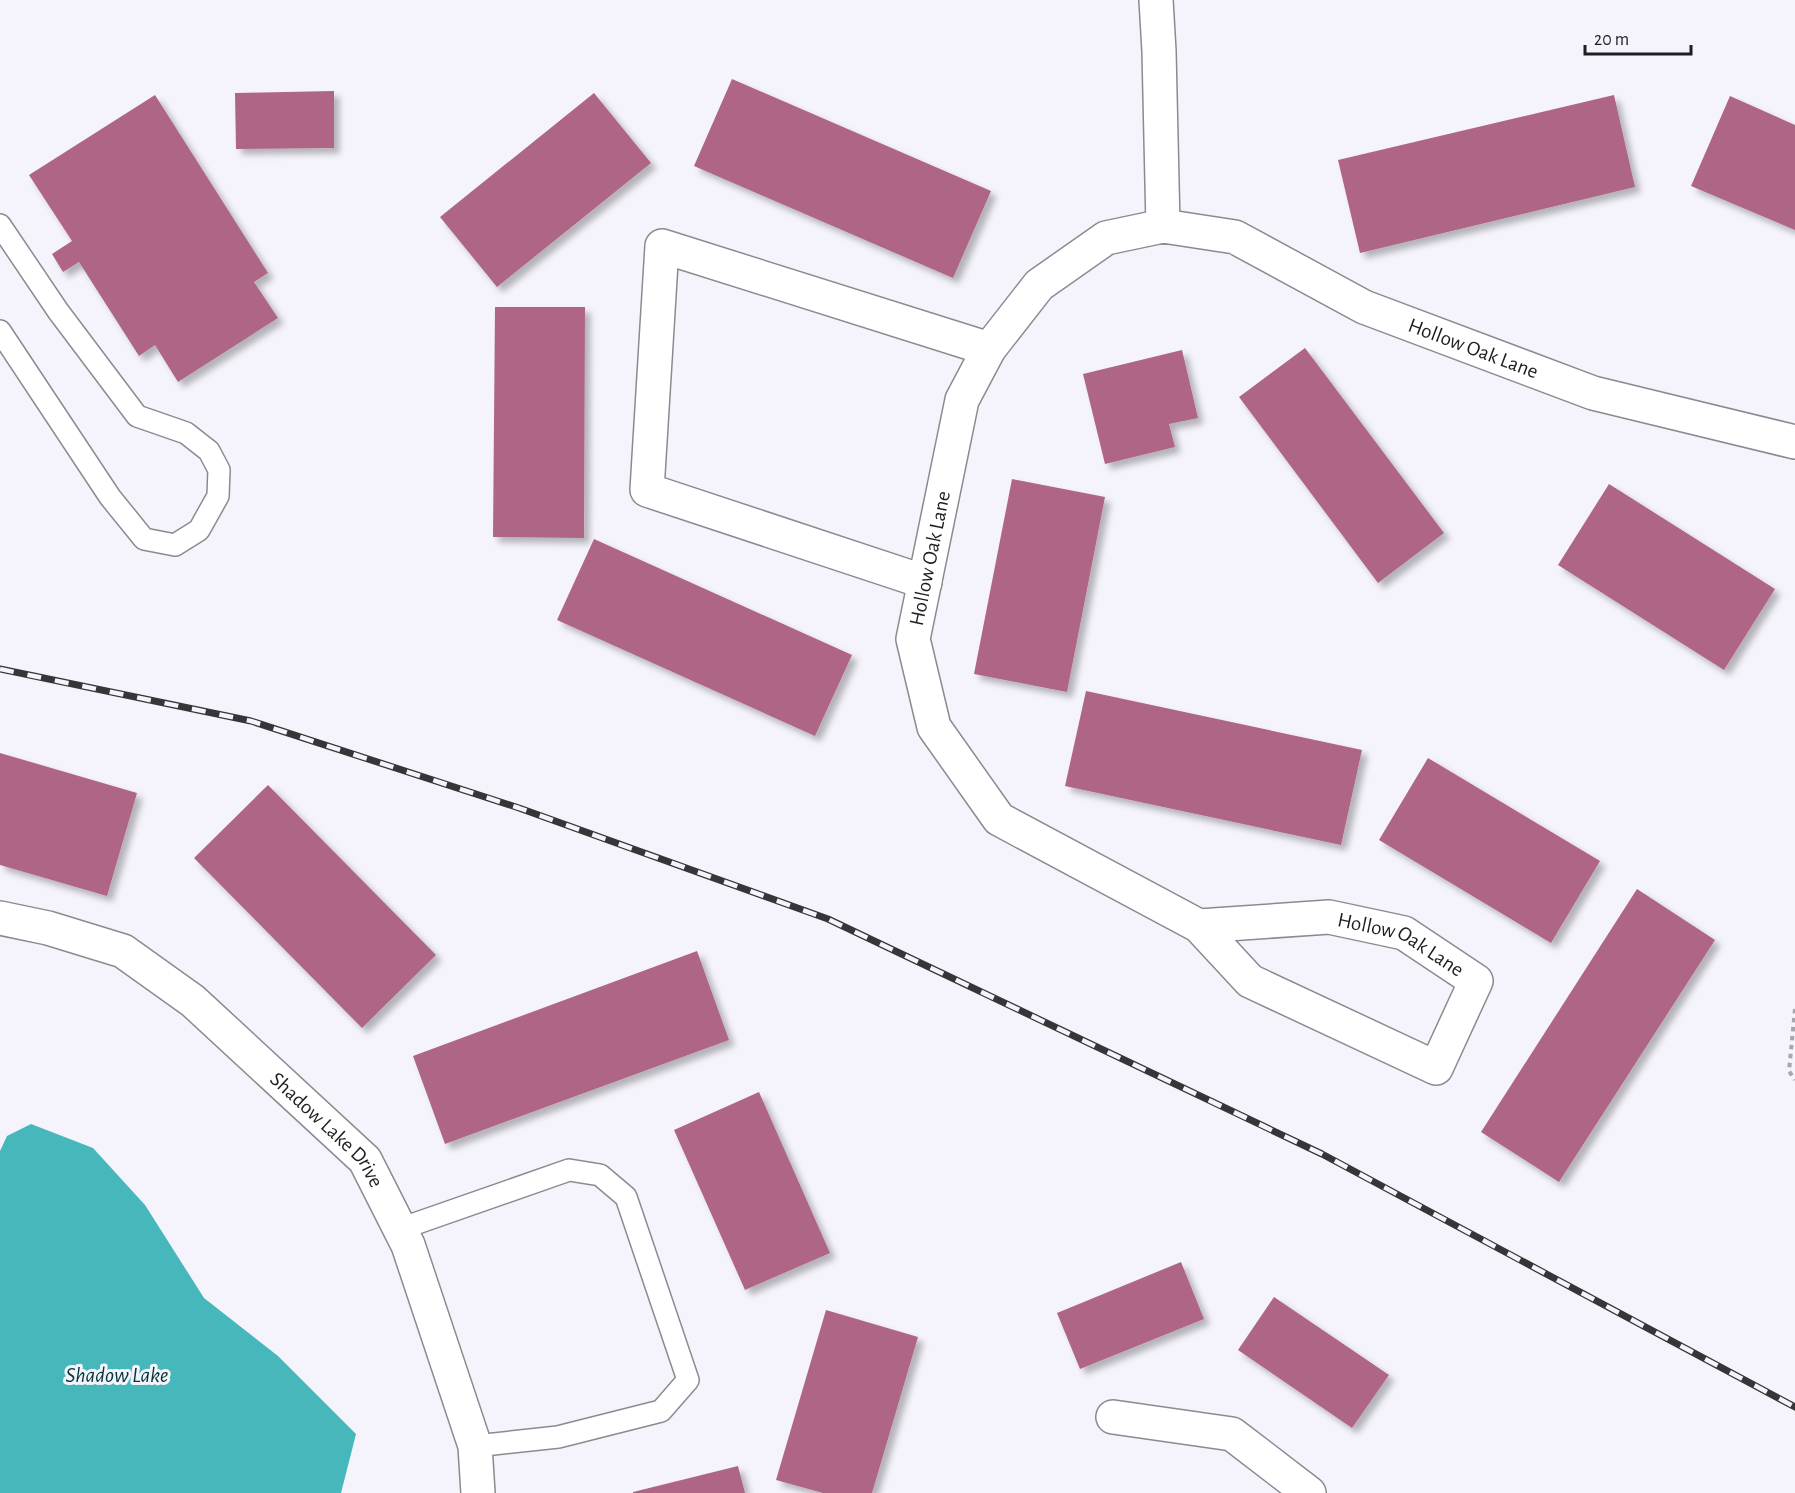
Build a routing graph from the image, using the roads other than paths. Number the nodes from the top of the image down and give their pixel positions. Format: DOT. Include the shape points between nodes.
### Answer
graph roads {
  1 [pos="1156,0"];
  2 [pos="0,225"];
  3 [pos="1163,226"];
  4 [pos="0,332"];
  5 [pos="989,349"];
  6 [pos="1795,442"];
  7 [pos="925,582"];
  8 [pos="0,918"];
  9 [pos="1199,926"];
  10 [pos="400,1229"];
  11 [pos="1113,1417"];
  12 [pos="475,1446"];
  13 [pos="478,1493"];
  14 [pos="1310,1493"];
  1 -- 3 [label="street"];
  2 -- 4 [label="lane" via="137,416 186,433 209,451 219,470 218,496 199,531 175,545 144,539 110,497"];
  3 -- 5 [label="street, Hollow Oak Lane" via="1106,238 1039,285"];
  3 -- 6 [label="street, Hollow Oak Lane" via="1235,237 1364,307 1593,393"];
  5 -- 7 [label="street, Hollow Oak Lane" via="962,400"];
  5 -- 7 [label="street" via="662,246 647,490"];
  7 -- 9 [label="street, Hollow Oak Lane" via="913,639 934,727 999,819"];
  8 -- 10 [label="street, Shadow Lake Drive" via="123,951 193,1001 365,1160"];
  9 -- 9 [label="street, Hollow Oak Lane" via="1329,917 1404,933 1476,981 1436,1068 1250,981"];
  10 -- 12 [label="street, Shadow Lake Drive"];
  10 -- 12 [label="lane" via="569,1170 600,1175 626,1197 688,1380 662,1411 558,1437"];
  11 -- 14 [label="street" via="1232,1434"];
  12 -- 13 [label="street, Shadow Lake Drive"];
}
